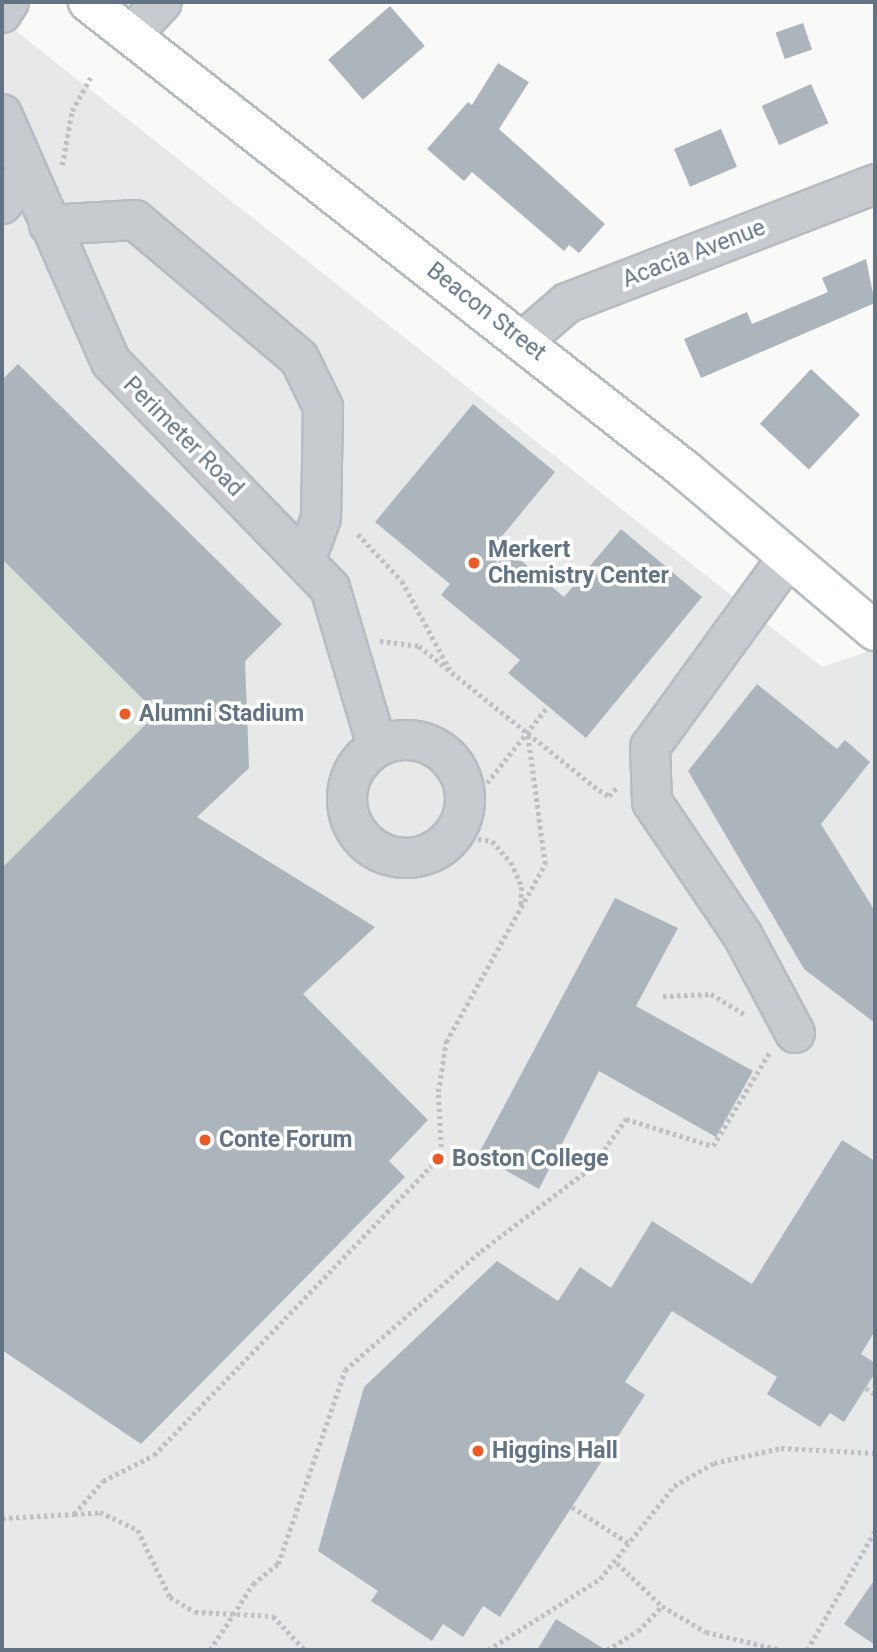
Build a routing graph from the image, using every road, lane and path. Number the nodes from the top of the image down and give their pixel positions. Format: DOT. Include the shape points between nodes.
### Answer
graph roads {
  1 [pos="9,2"];
  2 [pos="89,2"];
  3 [pos="162,2"];
  4 [pos="2,13"];
  5 [pos="131,35"];
  6 [pos="90,78"];
  7 [pos="2,114"];
  8 [pos="43,171"];
  9 [pos="875,184"];
  10 [pos="2,204"];
  11 [pos="50,225"];
  12 [pos="523,341"];
  13 [pos="358,534"];
  14 [pos="306,559"];
  15 [pos="786,560"];
  16 [pos="875,631"];
  17 [pos="369,642"];
  18 [pos="450,671"];
  19 [pos="548,706"];
  20 [pos="527,731"];
  21 [pos="377,746"];
  22 [pos="487,783"];
  23 [pos="599,790"];
  24 [pos="478,839"];
  25 [pos="521,908"];
  26 [pos="663,996"];
  27 [pos="791,1036"];
  28 [pos="866,1388"];
  29 [pos="875,1394"];
  30 [pos="875,1453"];
  31 [pos="572,1507"];
  32 [pos="74,1514"];
  33 [pos="2,1518"];
  34 [pos="875,1531"];
  35 [pos="629,1543"];
  36 [pos="617,1563"];
  37 [pos="662,1606"];
  38 [pos="232,1616"];
  39 [pos="210,1650"];
  40 [pos="305,1650"];
  41 [pos="488,1650"];
  42 [pos="607,1650"];
  43 [pos="782,1650"];
  44 [pos="807,1650"];
  1 -- 4 [label="street"];
  2 -- 5 [label="main road, Beacon Street"];
  3 -- 5 [label="street"];
  5 -- 12 [label="main road, Beacon Street"];
  6 -- 8 [label="path" via="72,110 68,154"];
  7 -- 8 [label="street, Perimeter Road"];
  8 -- 10 [label="street"];
  8 -- 11 [label="street, Perimeter Road"];
  9 -- 12 [label="street, Acacia Avenue" via="567,303"];
  11 -- 14 [label="street, Perimeter Road" via="100,344 123,378"];
  11 -- 14 [label="street" via="135,220 299,358 323,407 321,518"];
  12 -- 15 [label="main road, Beacon Street"];
  13 -- 18 [label="path" via="402,580"];
  14 -- 21 [label="street, Perimeter Road" via="341,611"];
  15 -- 16 [label="main road, Beacon Street"];
  15 -- 27 [label="street" via="650,747 652,802 743,936"];
  17 -- 18 [label="path" via="407,640"];
  18 -- 20 [label="path"];
  19 -- 20 [label="path"];
  20 -- 22 [label="path"];
  20 -- 23 [label="path"];
  20 -- 25 [label="path" via="545,864"];
  24 -- 25 [label="path" via="492,841 511,862 523,887"];
  25 -- 32 [label="path" via="446,1042 439,1080 441,1147 431,1166 154,1455 103,1481"];
  26 -- 27 [label="path" via="711,994"];
  27 -- 38 [label="path" via="772,1048 713,1146 626,1119 592,1167 481,1251 345,1370 278,1564 253,1584"];
  28 -- 29 [label="path"];
  30 -- 35 [label="path" via="781,1448 714,1464 674,1486"];
  31 -- 35 [label="path"];
  32 -- 33 [label="path"];
  32 -- 38 [label="path" via="100,1511 138,1530 170,1597 195,1612"];
  34 -- 44 [label="path"];
  35 -- 36 [label="path"];
  36 -- 37 [label="path"];
  36 -- 41 [label="path"];
  37 -- 42 [label="path" via="638,1631"];
  37 -- 43 [label="path" via="706,1632"];
  38 -- 39 [label="path"];
  38 -- 40 [label="path" via="273,1616"];
}
